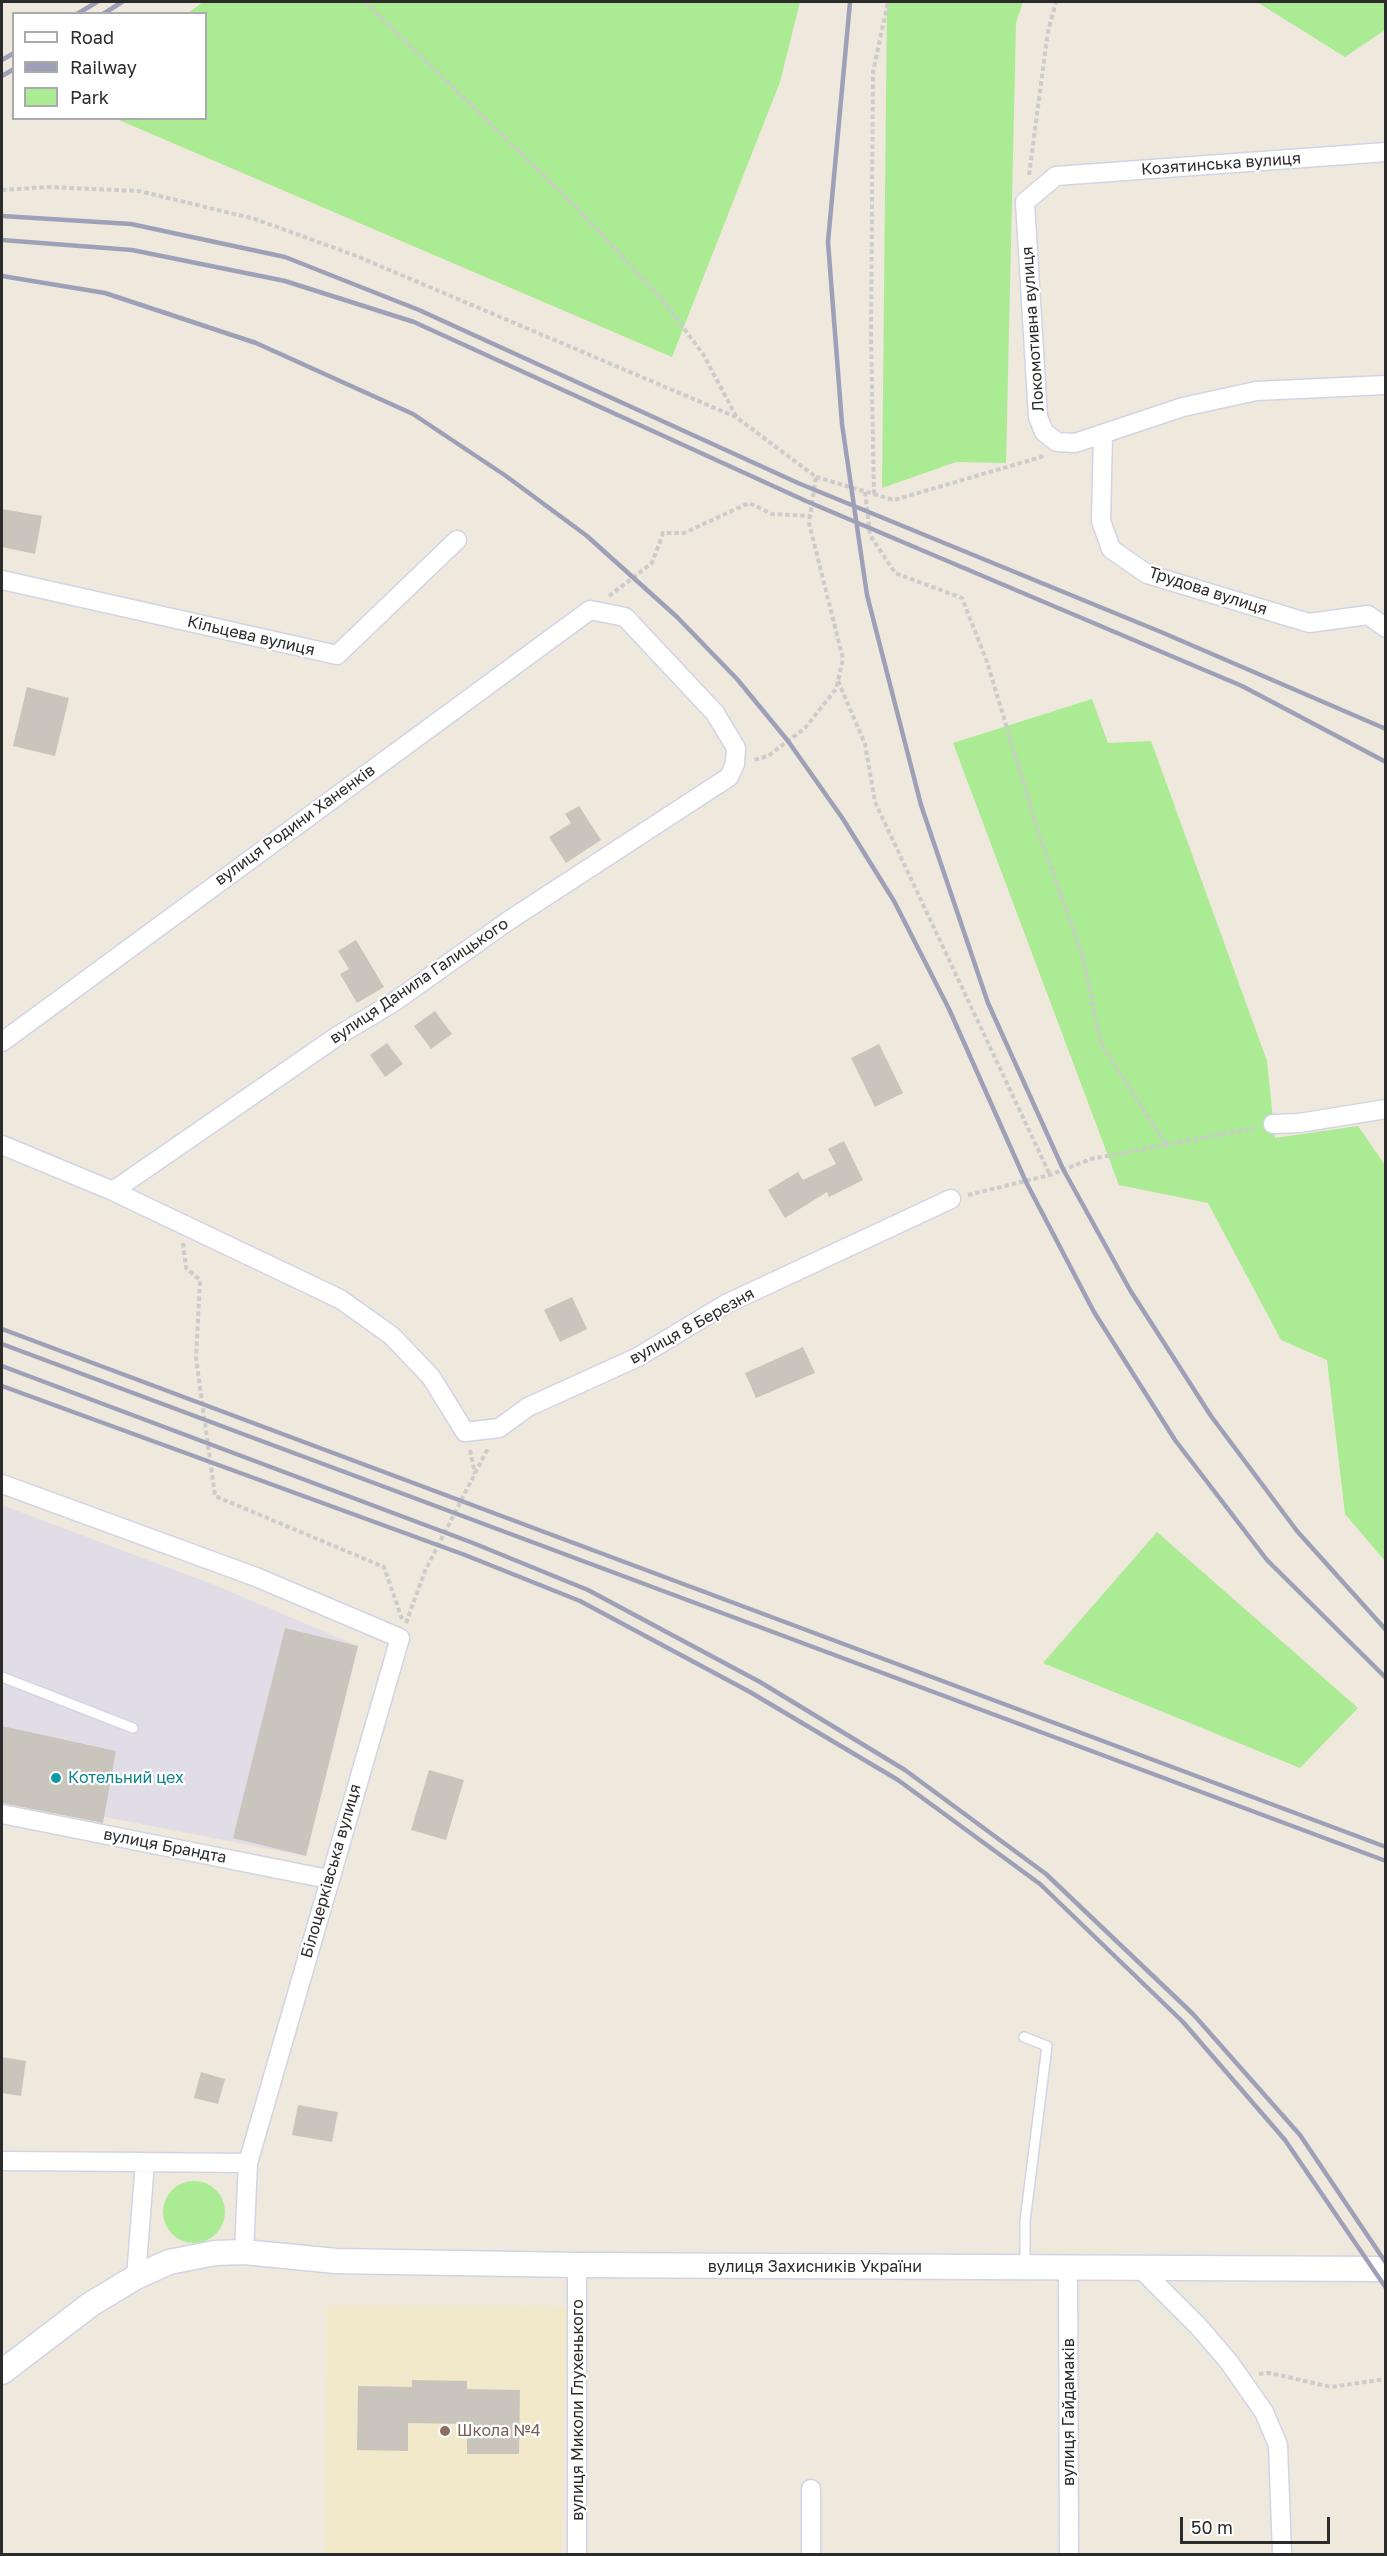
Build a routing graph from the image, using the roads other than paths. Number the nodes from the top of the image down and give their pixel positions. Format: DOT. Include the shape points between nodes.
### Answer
graph roads {
  1 [pos="1386,152"];
  2 [pos="1025,202"];
  3 [pos="1386,385"];
  4 [pos="1103,435"];
  5 [pos="457,540"];
  6 [pos="2,580"];
  7 [pos="590,610"];
  8 [pos="1377,615"];
  9 [pos="1386,628"];
  10 [pos="2,1042"];
  11 [pos="1386,1109"];
  12 [pos="1273,1124"];
  13 [pos="2,1145"];
  14 [pos="113,1191"];
  15 [pos="951,1199"];
  16 [pos="2,1484"];
  17 [pos="2,1677"];
  18 [pos="133,1728"];
  19 [pos="2,1814"];
  20 [pos="328,1879"];
  21 [pos="1024,2037"];
  22 [pos="2,2161"];
  23 [pos="145,2162"];
  24 [pos="248,2163"];
  25 [pos="244,2252"];
  26 [pos="577,2265"];
  27 [pos="1068,2268"];
  28 [pos="1139,2268"];
  29 [pos="1025,2269"];
  30 [pos="1386,2269"];
  31 [pos="136,2277"];
  32 [pos="2,2372"];
  33 [pos="811,2489"];
  34 [pos="578,2554"];
  35 [pos="811,2554"];
  36 [pos="1069,2554"];
  37 [pos="1282,2554"];
  1 -- 2 [label="street, Козятинська вулиця" via="1056,176"];
  2 -- 4 [label="street, Локомотивна вулиця" via="1038,417 1044,432 1057,442"];
  3 -- 4 [label="street" via="1256,391 1183,407"];
  4 -- 8 [label="street, Трудова вулиця" via="1101,520 1111,549 1147,574 1309,624"];
  5 -- 6 [label="street, Кільцева вулиця" via="337,655"];
  7 -- 10 [label="street, вулиця Родини Ханенків"];
  7 -- 14 [label="street, вулиця Данила Галицького" via="625,617 682,675 715,713 736,748 732,771"];
  8 -- 9 [label="street, Трудова вулиця"];
  11 -- 12 [label="street"];
  13 -- 14 [label="street"];
  14 -- 15 [label="street, вулиця 8 Березня" via="340,1299 392,1336 431,1377 465,1432 499,1428 528,1407 638,1358 726,1304"];
  16 -- 20 [label="street, Білоцерківська вулиця" via="402,1631"];
  17 -- 18 [label="lane"];
  19 -- 20 [label="street, вулиця Брандта"];
  20 -- 24 [label="street, Білоцерківська вулиця"];
  21 -- 29 [label="lane" via="1047,2046 1025,2220"];
  22 -- 23 [label="street"];
  23 -- 24 [label="street"];
  23 -- 31 [label="street"];
  24 -- 25 [label="street, Білоцерківська вулиця"];
  25 -- 26 [label="main road, вулиця Захисників України" via="336,2261"];
  25 -- 31 [label="main road" via="169,2262"];
  26 -- 29 [label="main road, вулиця Захисників України"];
  26 -- 34 [label="street, вулиця Миколи Глухенького"];
  27 -- 28 [label="main road, вулиця Захисників України"];
  27 -- 29 [label="main road, вулиця Захисників України"];
  27 -- 36 [label="street, вулиця Гайдамаків"];
  28 -- 30 [label="main road, вулиця Захисників України"];
  28 -- 37 [label="street" via="1198,2327 1264,2412 1278,2445"];
  31 -- 32 [label="main road" via="91,2304"];
  33 -- 35 [label="street"];
}
